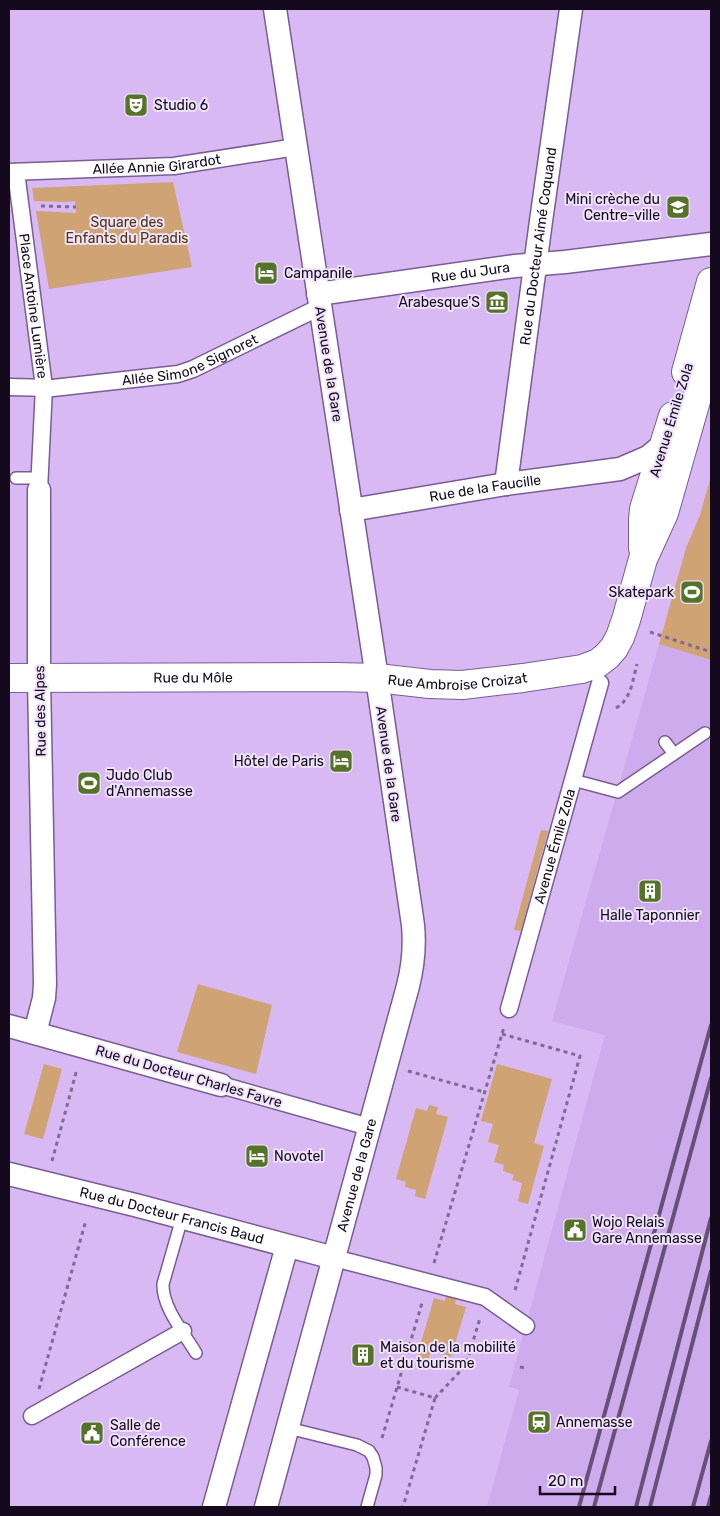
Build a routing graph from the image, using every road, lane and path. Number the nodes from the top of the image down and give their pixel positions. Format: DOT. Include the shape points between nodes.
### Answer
graph roads {
  1 [pos="275,9"];
  2 [pos="571,9"];
  3 [pos="296,147"];
  4 [pos="12,172"];
  5 [pos="35,206"];
  6 [pos="76,207"];
  7 [pos="711,244"];
  8 [pos="535,265"];
  9 [pos="711,282"];
  10 [pos="319,301"];
  11 [pos="711,348"];
  12 [pos="9,387"];
  13 [pos="48,388"];
  14 [pos="664,444"];
  15 [pos="620,469"];
  16 [pos="16,478"];
  17 [pos="506,484"];
  18 [pos="39,490"];
  19 [pos="647,500"];
  20 [pos="351,510"];
  21 [pos="659,524"];
  22 [pos="643,559"];
  23 [pos="636,626"];
  24 [pos="711,652"];
  25 [pos="596,677"];
  26 [pos="9,678"];
  27 [pos="377,678"];
  28 [pos="39,679"];
  29 [pos="705,733"];
  30 [pos="665,742"];
  31 [pos="674,754"];
  32 [pos="573,780"];
  33 [pos="509,1009"];
  34 [pos="9,1026"];
  35 [pos="35,1033"];
  36 [pos="502,1034"];
  37 [pos="83,1046"];
  38 [pos="386,1064"];
  39 [pos="221,1085"];
  40 [pos="484,1092"];
  41 [pos="369,1127"];
  42 [pos="9,1174"];
  43 [pos="46,1183"];
  44 [pos="182,1218"];
  45 [pos="86,1220"];
  46 [pos="287,1246"];
  47 [pos="334,1258"];
  48 [pos="428,1282"];
  49 [pos="485,1298"];
  50 [pos="508,1314"];
  51 [pos="526,1326"];
  52 [pos="183,1331"];
  53 [pos="196,1353"];
  54 [pos="520,1367"];
  55 [pos="524,1368"];
  56 [pos="397,1387"];
  57 [pos="435,1398"];
  58 [pos="32,1416"];
  59 [pos="288,1428"];
  60 [pos="234,1432"];
  61 [pos="375,1462"];
  62 [pos="214,1507"];
  63 [pos="228,1507"];
  64 [pos="266,1507"];
  65 [pos="367,1507"];
  66 [pos="403,1507"];
  1 -- 3 [label="street, Avenue de la Gare"];
  2 -- 8 [label="street, Rue du Docteur Aimé Coquand"];
  3 -- 4 [label="street, Allée Annie Girardot" via="174,166"];
  3 -- 10 [label="street, Avenue de la Gare"];
  4 -- 13 [label="street, Place Antoine Lumière"];
  5 -- 6 [label="path"];
  7 -- 8 [label="street, Rue du Jura"];
  8 -- 10 [label="street, Rue du Jura" via="506,267"];
  8 -- 17 [label="street, Rue du Docteur Aimé Coquand"];
  9 -- 14 [label="street, Avenue Émile Zola"];
  10 -- 13 [label="street, Allée Simone Signoret" via="187,372"];
  10 -- 20 [label="street, Avenue de la Gare"];
  11 -- 21 [label="street, Avenue Émile Zola" via="701,400"];
  12 -- 13 [label="street, Allée Simone Signoret"];
  13 -- 18 [label="street, Rue des Alpes"];
  14 -- 15 [label="street, Rue de la Faucille" via="648,457"];
  14 -- 19 [label="street, Avenue Émile Zola"];
  15 -- 17 [label="street, Rue de la Faucille"];
  15 -- 19 [label="street"];
  16 -- 18 [label="lane" via="34,479"];
  17 -- 20 [label="street, Rue de la Faucille"];
  18 -- 28 [label="street, Rue des Alpes"];
  19 -- 21 [label="street"];
  19 -- 22 [label="street, Avenue Émile Zola" via="643,520"];
  20 -- 27 [label="street, Avenue de la Gare"];
  21 -- 22 [label="street, Avenue Émile Zola"];
  22 -- 23 [label="street, Avenue Émile Zola"];
  23 -- 24 [label="path"];
  23 -- 25 [label="street, Avenue Émile Zola" via="618,666"];
  25 -- 27 [label="street, Rue Ambroise Croizat" via="537,676 462,685 419,684"];
  25 -- 32 [label="street, Avenue Émile Zola"];
  26 -- 28 [label="street, Rue du Môle"];
  27 -- 28 [label="street, Rue du Môle"];
  27 -- 38 [label="street, Avenue de la Gare" via="414,933 410,976"];
  28 -- 35 [label="street, Rue des Alpes" via="45,984"];
  29 -- 31 [label="lane"];
  30 -- 31 [label="lane"];
  31 -- 32 [label="lane" via="618,792"];
  32 -- 33 [label="street, Avenue Émile Zola"];
  33 -- 36 [label="path"];
  34 -- 35 [label="street, Rue du Docteur Charles Favre"];
  35 -- 37 [label="street, Rue du Docteur Charles Favre"];
  36 -- 40 [label="path"];
  36 -- 50 [label="path" via="580,1056"];
  37 -- 39 [label="street, Rue du Docteur Charles Favre"];
  37 -- 43 [label="path"];
  38 -- 40 [label="path"];
  38 -- 41 [label="street, Avenue de la Gare"];
  39 -- 41 [label="street, Rue du Docteur Charles Favre"];
  40 -- 48 [label="path"];
  41 -- 47 [label="street, Avenue de la Gare"];
  42 -- 43 [label="street, Rue du Docteur Francis Baud"];
  43 -- 44 [label="street, Rue du Docteur Francis Baud"];
  44 -- 46 [label="street, Rue du Docteur Francis Baud"];
  44 -- 52 [label="lane" via="163,1291 168,1307"];
  45 -- 58 [label="path"];
  46 -- 47 [label="street, Rue du Docteur Francis Baud"];
  46 -- 60 [label="street"];
  47 -- 48 [label="street"];
  47 -- 59 [label="street, Avenue de la Gare"];
  48 -- 49 [label="street"];
  48 -- 56 [label="path"];
  49 -- 50 [label="street"];
  49 -- 57 [label="path" via="466,1365"];
  50 -- 51 [label="street"];
  52 -- 53 [label="lane"];
  52 -- 58 [label="street"];
  54 -- 55 [label="path"];
  56 -- 57 [label="path"];
  56 -- 61 [label="path"];
  57 -- 66 [label="path"];
  59 -- 61 [label="lane" via="357,1445 369,1452"];
  59 -- 64 [label="street, Avenue de la Gare"];
  60 -- 62 [label="street"];
  60 -- 63 [label="street" via="243,1451"];
  61 -- 65 [label="lane" via="376,1475"];
}
